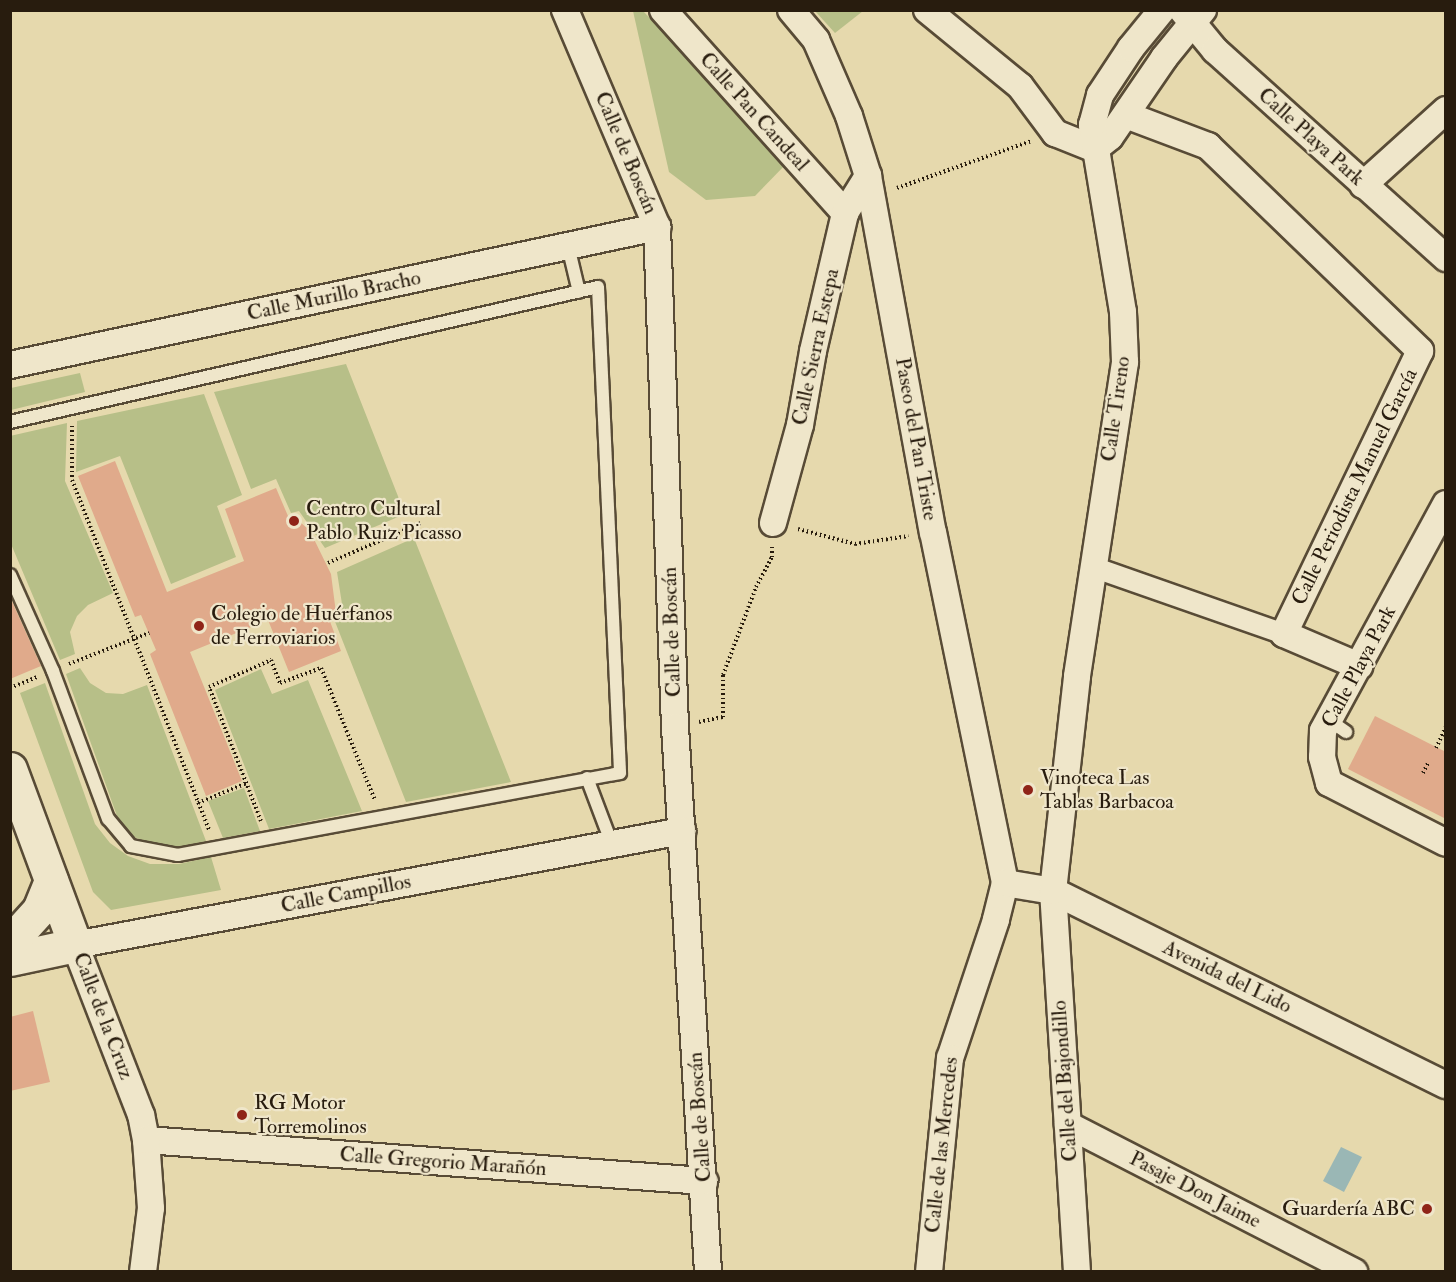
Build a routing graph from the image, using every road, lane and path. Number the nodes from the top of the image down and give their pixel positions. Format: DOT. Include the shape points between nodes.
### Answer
graph roads {
  1 [pos="565,10"];
  2 [pos="663,10"];
  3 [pos="791,10"];
  4 [pos="927,10"];
  5 [pos="1162,10"];
  6 [pos="1193,14"];
  7 [pos="1446,110"];
  8 [pos="1126,115"];
  9 [pos="1055,134"];
  10 [pos="1095,149"];
  11 [pos="1363,185"];
  12 [pos="869,186"];
  13 [pos="845,213"];
  14 [pos="657,227"];
  15 [pos="568,246"];
  16 [pos="1446,258"];
  17 [pos="579,292"];
  18 [pos="10,366"];
  19 [pos="72,409"];
  20 [pos="10,423"];
  21 [pos="1446,504"];
  22 [pos="421,523"];
  23 [pos="773,523"];
  24 [pos="933,532"];
  25 [pos="328,563"];
  26 [pos="1093,567"];
  27 [pos="10,575"];
  28 [pos="149,633"];
  29 [pos="1284,634"];
  30 [pos="135,638"];
  31 [pos="1359,666"];
  32 [pos="53,671"];
  33 [pos="10,688"];
  34 [pos="675,727"];
  35 [pos="1446,727"];
  36 [pos="1436,747"];
  37 [pos="1428,763"];
  38 [pos="10,769"];
  39 [pos="1424,773"];
  40 [pos="587,778"];
  41 [pos="247,783"];
  42 [pos="198,803"];
  43 [pos="381,817"];
  44 [pos="682,831"];
  45 [pos="267,838"];
  46 [pos="1446,843"];
  47 [pos="612,844"];
  48 [pos="215,848"];
  49 [pos="51,880"];
  50 [pos="1005,883"];
  51 [pos="1053,891"];
  52 [pos="10,942"];
  53 [pos="75,945"];
  54 [pos="10,958"];
  55 [pos="1446,1085"];
  56 [pos="1068,1125"];
  57 [pos="146,1140"];
  58 [pos="704,1181"];
  59 [pos="143,1272"];
  60 [pos="708,1272"];
  61 [pos="929,1272"];
  62 [pos="1077,1272"];
  63 [pos="1354,1272"];
  1 -- 14 [label="street, Calle de Boscán"];
  2 -- 13 [label="street, Calle Pan Candeal"];
  3 -- 12 [label="street, Paseo del Pan Triste" via="816,40 849,116"];
  4 -- 9 [label="street" via="1020,86"];
  5 -- 10 [label="street, Calle Tireno" via="1100,95 1092,125"];
  6 -- 8 [label="street"];
  6 -- 11 [label="street, Calle Playa Park" via="1215,50"];
  7 -- 11 [label="street"];
  8 -- 10 [label="street"];
  8 -- 29 [label="street, Calle Periodista Manuel García" via="1208,146 1420,351"];
  9 -- 10 [label="street"];
  9 -- 12 [label="path"];
  10 -- 26 [label="street, Calle Tireno" via="1124,312 1125,362"];
  11 -- 16 [label="street, Calle Playa Park"];
  12 -- 13 [label="street, Calle Sierra Estepa"];
  12 -- 24 [label="street, Paseo del Pan Triste"];
  13 -- 23 [label="street, Calle Sierra Estepa" via="800,425"];
  14 -- 15 [label="street, Calle Murillo Bracho"];
  14 -- 34 [label="street, Calle de Boscán"];
  15 -- 17 [label="lane"];
  15 -- 18 [label="street, Calle Murillo Bracho"];
  17 -- 19 [label="lane"];
  17 -- 40 [label="lane" via="598,287 620,762 620,773"];
  19 -- 20 [label="lane"];
  19 -- 30 [label="path" via="72,480"];
  21 -- 31 [label="street, Calle Playa Park"];
  22 -- 25 [label="path"];
  23 -- 24 [label="path" via="855,544"];
  23 -- 34 [label="path" via="772,557 756,587 723,675 723,717"];
  24 -- 50 [label="street, Paseo del Pan Triste"];
  26 -- 29 [label="street"];
  26 -- 51 [label="street, Calle Tireno"];
  27 -- 32 [label="lane"];
  28 -- 30 [label="path"];
  29 -- 31 [label="street"];
  30 -- 32 [label="path"];
  30 -- 42 [label="path"];
  31 -- 46 [label="street, Calle Playa Park" via="1338,726 1323,731 1322,757 1329,783"];
  32 -- 33 [label="path"];
  32 -- 48 [label="lane" via="108,819 131,846 178,855"];
  34 -- 44 [label="street, Calle de Boscán"];
  35 -- 36 [label="path"];
  37 -- 39 [label="path"];
  38 -- 49 [label="main road, Calle de la Cruz"];
  40 -- 43 [label="lane"];
  40 -- 47 [label="lane"];
  41 -- 42 [label="path"];
  41 -- 43 [label="path" via="209,687 271,660 280,684 321,668"];
  41 -- 45 [label="path"];
  42 -- 48 [label="path"];
  43 -- 45 [label="lane"];
  44 -- 47 [label="street, Calle Campillos"];
  44 -- 58 [label="street, Calle de Boscán"];
  45 -- 48 [label="lane"];
  47 -- 53 [label="street, Calle Campillos"];
  49 -- 52 [label="main road" via="39,910"];
  49 -- 53 [label="main road, Calle de la Cruz"];
  50 -- 51 [label="street, Avenida del Lido"];
  50 -- 61 [label="street, Calle de las Mercedes" via="950,1058"];
  51 -- 55 [label="street, Avenida del Lido"];
  51 -- 56 [label="street, Calle del Bajondillo"];
  53 -- 54 [label="main road, Calle Campillos"];
  53 -- 57 [label="street, Calle de la Cruz" via="141,1115"];
  56 -- 62 [label="street, Calle del Bajondillo"];
  56 -- 63 [label="street, Pasaje Don Jaime"];
  57 -- 58 [label="street, Calle Gregorio Marañón"];
  57 -- 59 [label="street, Calle de la Cruz" via="151,1208"];
  58 -- 60 [label="street, Calle de Boscán"];
}
